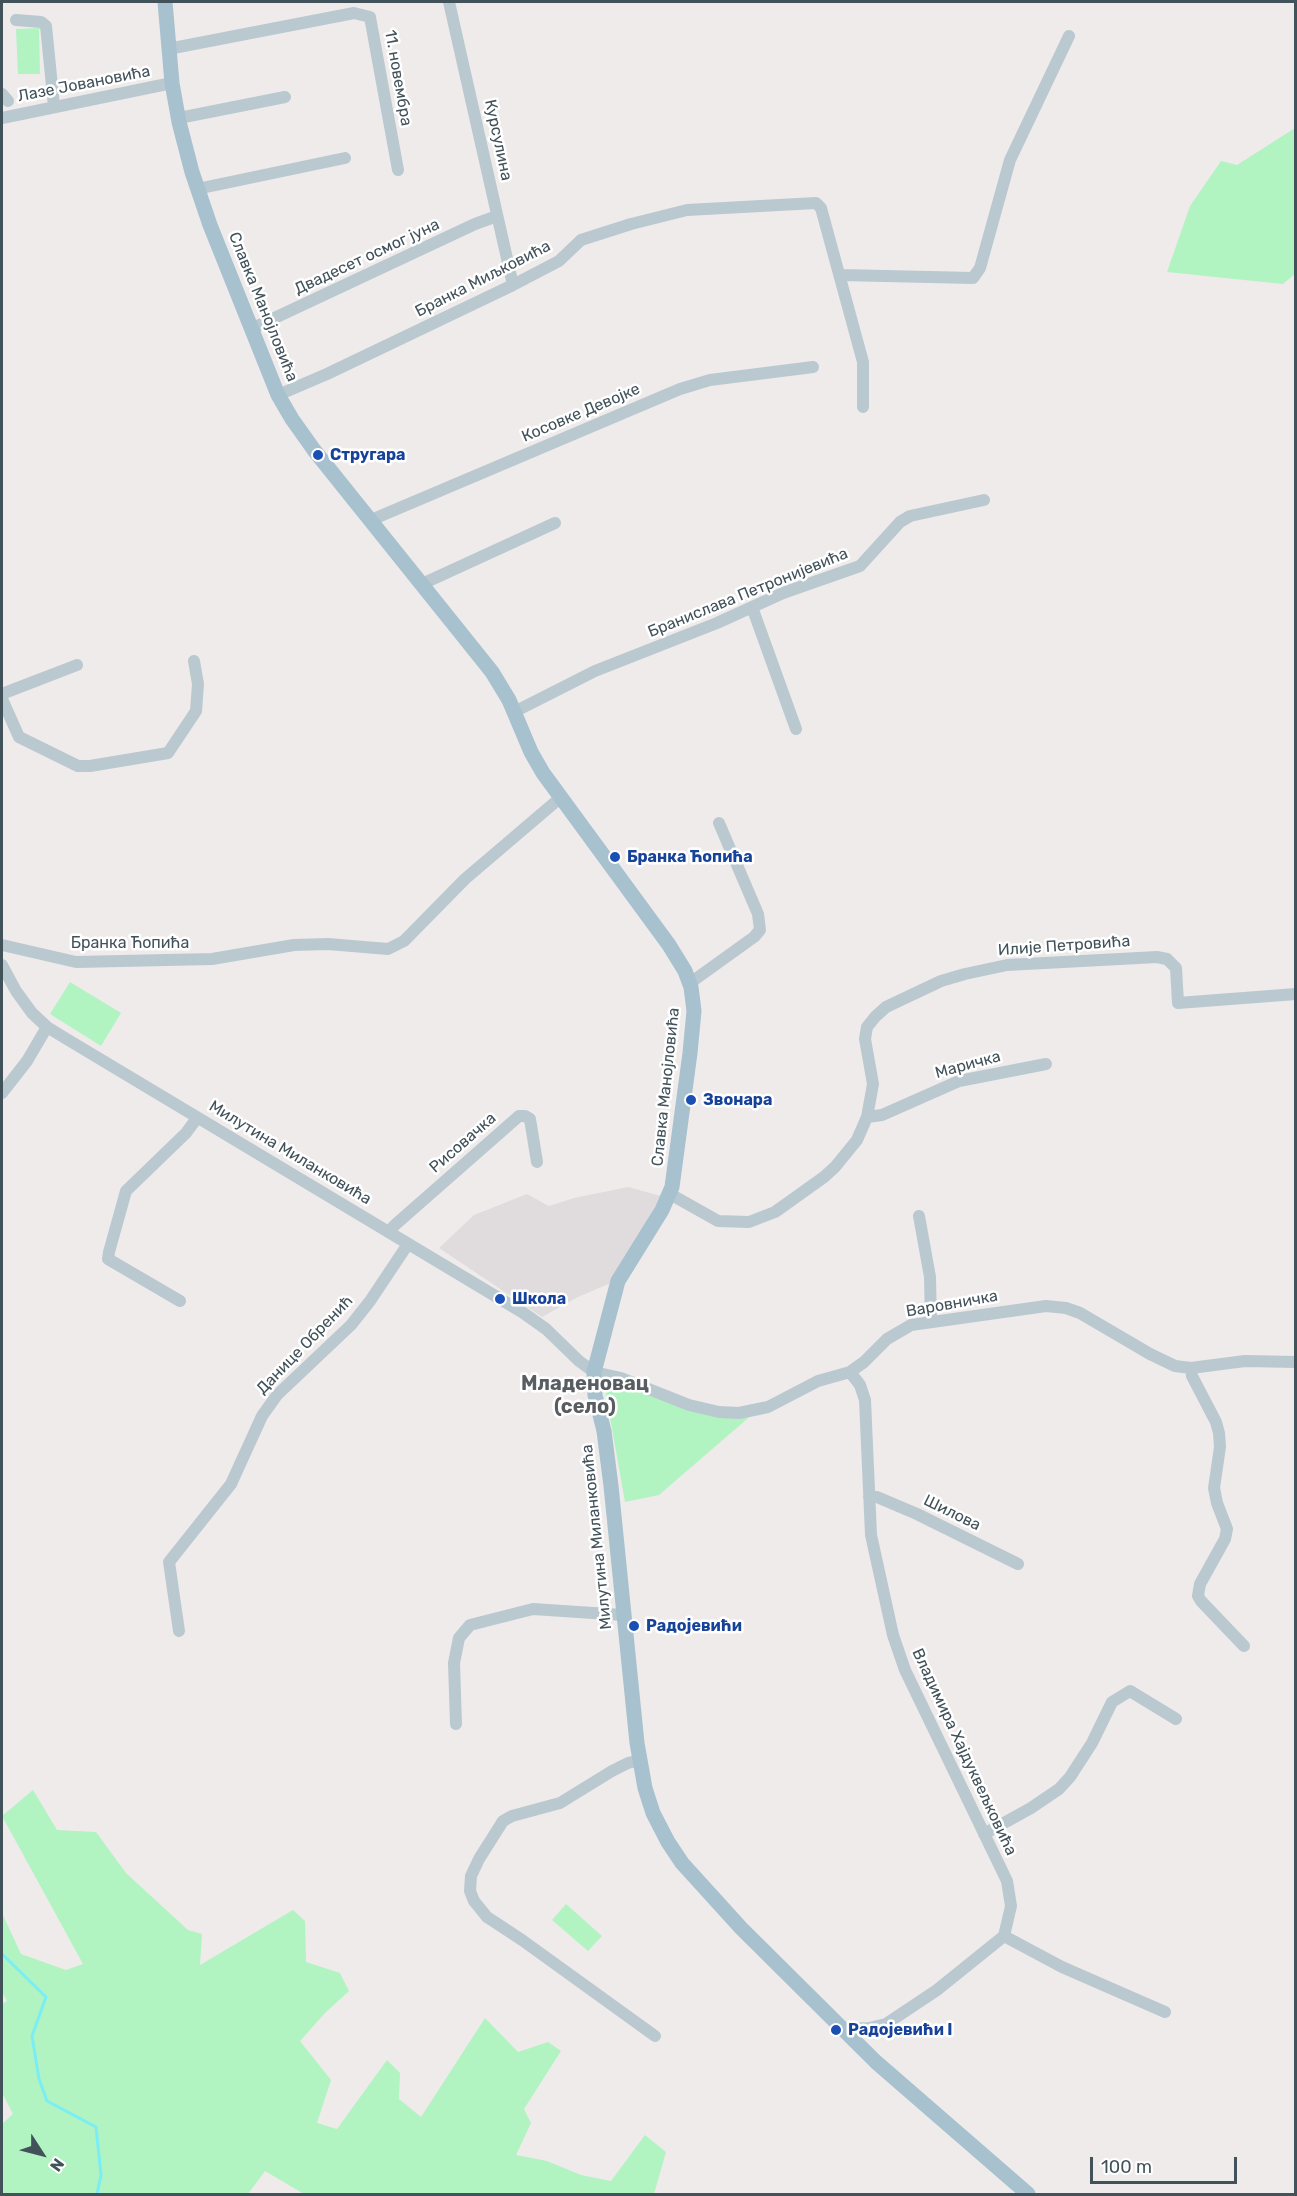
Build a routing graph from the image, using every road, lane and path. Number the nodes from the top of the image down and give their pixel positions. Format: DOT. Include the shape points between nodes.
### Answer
graph roads {
  1 [pos="165,2"];
  2 [pos="449,2"];
  3 [pos="16,20"];
  4 [pos="1069,36"];
  5 [pos="168,49"];
  6 [pos="172,83"];
  7 [pos="285,97"];
  8 [pos="54,106"];
  9 [pos="2,118"];
  10 [pos="178,118"];
  11 [pos="345,158"];
  12 [pos="398,170"];
  13 [pos="197,189"];
  14 [pos="497,216"];
  15 [pos="841,275"];
  16 [pos="513,285"];
  17 [pos="251,329"];
  18 [pos="813,368"];
  19 [pos="278,395"];
  20 [pos="863,407"];
  21 [pos="984,500"];
  22 [pos="371,520"];
  23 [pos="555,523"];
  24 [pos="422,584"];
  25 [pos="752,607"];
  26 [pos="194,661"];
  27 [pos="78,665"];
  28 [pos="2,694"];
  29 [pos="2,699"];
  30 [pos="514,712"];
  31 [pos="796,729"];
  32 [pos="560,798"];
  33 [pos="719,823"];
  34 [pos="2,945"];
  35 [pos="2,965"];
  36 [pos="690,983"];
  37 [pos="1296,994"];
  38 [pos="47,1027"];
  39 [pos="1046,1064"];
  40 [pos="2,1094"];
  41 [pos="867,1117"];
  42 [pos="197,1118"];
  43 [pos="537,1162"];
  44 [pos="670,1194"];
  45 [pos="919,1216"];
  46 [pos="388,1232"];
  47 [pos="408,1244"];
  48 [pos="180,1301"];
  49 [pos="931,1322"];
  50 [pos="1296,1362"];
  51 [pos="1191,1368"];
  52 [pos="594,1372"];
  53 [pos="850,1372"];
  54 [pos="869,1497"];
  55 [pos="1018,1564"];
  56 [pos="623,1615"];
  57 [pos="179,1631"];
  58 [pos="1244,1646"];
  59 [pos="1176,1719"];
  60 [pos="456,1724"];
  61 [pos="640,1760"];
  62 [pos="984,1834"];
  63 [pos="1004,1936"];
  64 [pos="1165,2012"];
  65 [pos="842,2029"];
  66 [pos="655,2036"];
  67 [pos="1028,2194"];
  1 -- 5 [label="main road, Славка Манојловића"];
  2 -- 14 [label="street, Курсулина"];
  3 -- 8 [label="street" via="46,26"];
  4 -- 15 [label="street" via="1010,160 980,268 973,278"];
  5 -- 6 [label="main road, Славка Манојловића"];
  5 -- 12 [label="street, 11. новембра" via="354,13 370,17"];
  6 -- 8 [label="street, Лазе Јовановића"];
  6 -- 10 [label="main road, Славка Манојловића"];
  7 -- 10 [label="street"];
  8 -- 9 [label="street, Лазе Јовановића"];
  10 -- 13 [label="main road, Славка Манојловића"];
  11 -- 13 [label="street"];
  13 -- 17 [label="main road, Славка Манојловића"];
  14 -- 16 [label="street, Курсулина"];
  14 -- 17 [label="street, Двадесет осмог јуна"];
  15 -- 16 [label="street, Бранка Миљковића" via="822,208 816,203 687,210 631,224 581,240 559,261"];
  15 -- 20 [label="street, Бранка Миљковића" via="864,362"];
  16 -- 19 [label="street, Бранка Миљковића"];
  17 -- 19 [label="main road, Славка Манојловића"];
  18 -- 22 [label="street, Косовке Девојке" via="710,380 680,389"];
  19 -- 22 [label="main road, Славка Манојловића" via="302,433"];
  21 -- 25 [label="street, Бранислава Петронијевића" via="910,516 860,566"];
  22 -- 24 [label="main road, Славка Манојловића"];
  23 -- 24 [label="street"];
  24 -- 30 [label="main road, Славка Манојловића" via="488,666"];
  25 -- 30 [label="street, Бранислава Петронијевића" via="595,671"];
  25 -- 31 [label="street"];
  26 -- 29 [label="street" via="198,684 196,711 168,753 78,766 19,737"];
  27 -- 28 [label="street"];
  30 -- 32 [label="main road, Славка Манојловића" via="535,759"];
  32 -- 34 [label="street, Бранка Ћопића" via="465,879 404,941 388,949 294,945 212,959 76,962"];
  32 -- 36 [label="main road, Славка Манојловића" via="669,945"];
  33 -- 36 [label="street" via="758,914 760,930"];
  35 -- 38 [label="street, Милутина Миланковића" via="21,999"];
  36 -- 44 [label="main road, Славка Манојловића" via="692,1029"];
  37 -- 41 [label="street, Илије Петровића" via="1178,1003 1176,968 1163,957 1007,965 965,974 894,1003 867,1027 865,1039 873,1084"];
  38 -- 40 [label="street"];
  38 -- 42 [label="street, Милутина Миланковића"];
  39 -- 41 [label="street, Маричка" via="959,1081 882,1115"];
  41 -- 44 [label="street, Илије Петровића" via="836,1167 760,1219 718,1221"];
  42 -- 46 [label="street, Милутина Миланковића"];
  42 -- 48 [label="street" via="126,1191 108,1252 108,1259"];
  43 -- 46 [label="street, Рисовачка" via="530,1119 519,1116"];
  44 -- 52 [label="main road, Славка Манојловића" via="618,1281"];
  45 -- 49 [label="street" via="930,1276"];
  46 -- 47 [label="street, Милутина Миланковића"];
  47 -- 52 [label="street, Милутина Миланковића" via="538,1322"];
  47 -- 57 [label="street, Данице Обренић" via="351,1325 277,1395 262,1416 231,1484 169,1562"];
  49 -- 51 [label="street, Варовничка" via="1061,1307 1080,1313 1166,1363"];
  49 -- 53 [label="street, Варовничка" via="911,1325 892,1334"];
  50 -- 51 [label="street, Варовничка" via="1245,1361"];
  51 -- 58 [label="street" via="1219,1433 1214,1488 1227,1529 1198,1596"];
  52 -- 53 [label="street, Варовничка" via="621,1378 689,1405 739,1413 768,1407 818,1381"];
  52 -- 56 [label="main road, Милутина Миланковића" via="609,1468"];
  53 -- 54 [label="street, Владимира Хајдуквељковића" via="865,1400"];
  54 -- 55 [label="street, Шилова" via="917,1514"];
  54 -- 62 [label="street, Владимира Хајдуквељковића" via="871,1535 893,1635"];
  56 -- 60 [label="street" via="533,1609 470,1625 459,1638 454,1663"];
  56 -- 61 [label="main road, Милутина Миланковића"];
  59 -- 62 [label="street" via="1130,1691 1112,1702 1092,1743 1065,1783 1031,1808"];
  61 -- 65 [label="main road, Милутина Миланковића" via="653,1813 682,1863"];
  61 -- 66 [label="street" via="612,1771 555,1805 503,1821 479,1859 471,1876 470,1891 487,1917"];
  62 -- 63 [label="street, Владимира Хајдуквељковића" via="1009,1889 1010,1915"];
  63 -- 64 [label="street" via="1062,1967"];
  63 -- 65 [label="street" via="937,1990 886,2024"];
  65 -- 67 [label="main road, Милутина Миланковића"];
}
